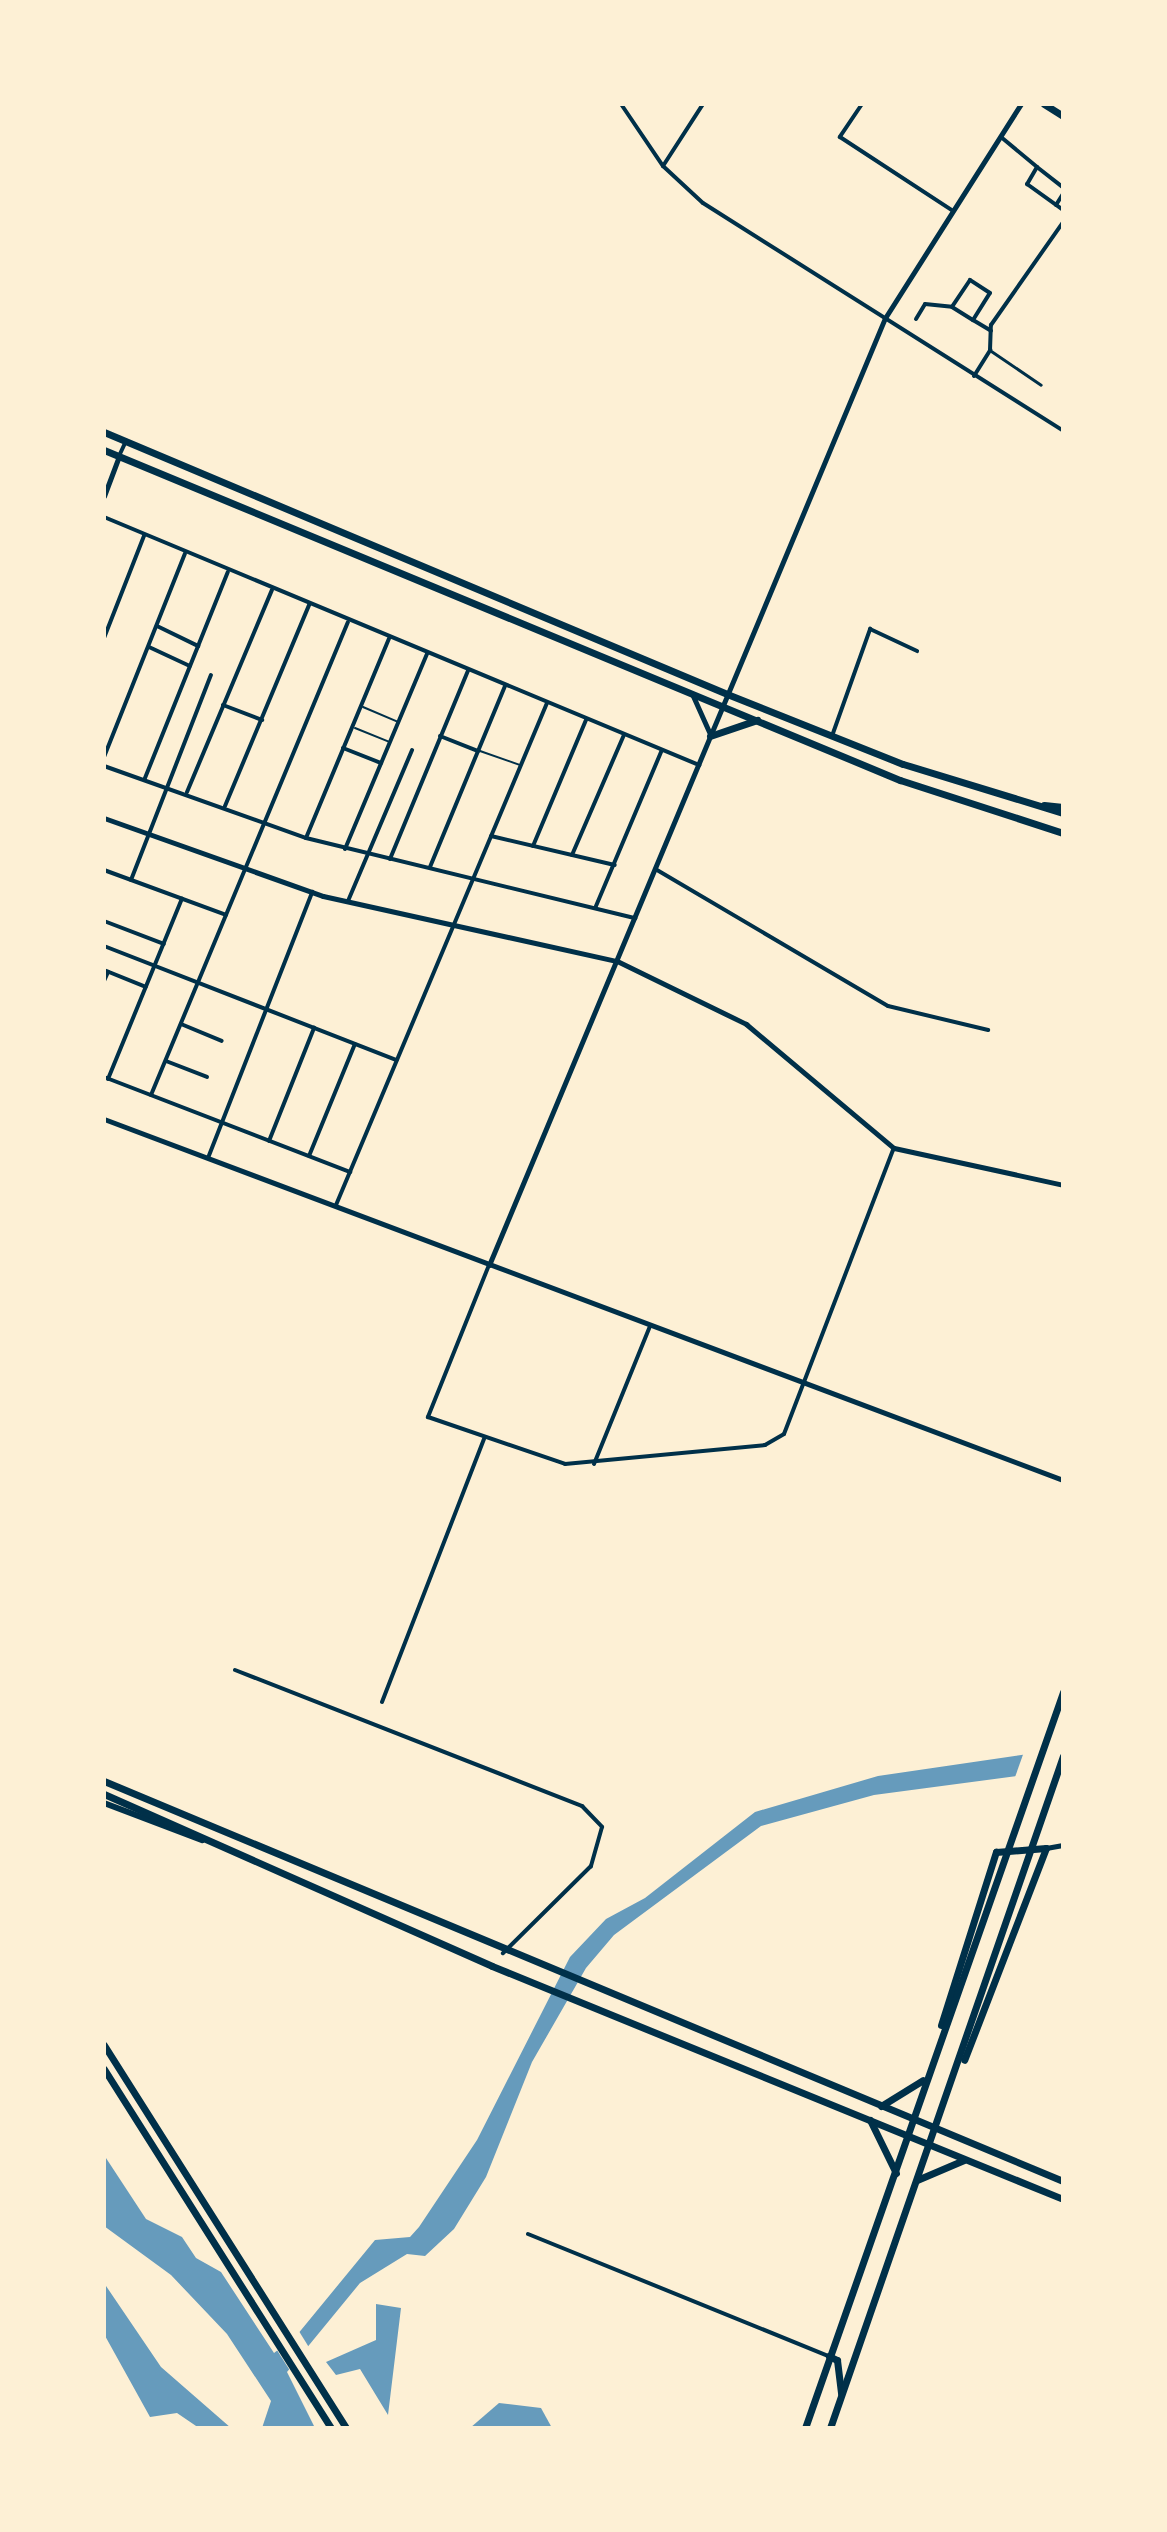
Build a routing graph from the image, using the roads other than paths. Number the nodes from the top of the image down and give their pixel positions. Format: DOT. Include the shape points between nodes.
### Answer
graph roads {
  1 [pos="621,104"];
  2 [pos="703,104"];
  3 [pos="862,104"];
  4 [pos="1021,104"];
  5 [pos="1044,104"];
  6 [pos="1063,116"];
  7 [pos="1001,137"];
  8 [pos="663,166"];
  9 [pos="1037,167"];
  10 [pos="1063,187"];
  11 [pos="1063,194"];
  12 [pos="1056,205"];
  13 [pos="1063,210"];
  14 [pos="953,211"];
  15 [pos="1063,222"];
  16 [pos="952,307"];
  17 [pos="885,318"];
  18 [pos="916,319"];
  19 [pos="973,320"];
  20 [pos="991,331"];
  21 [pos="990,350"];
  22 [pos="974,376"];
  23 [pos="1041,385"];
  24 [pos="1063,431"];
  25 [pos="104,432"];
  26 [pos="126,441"];
  27 [pos="104,450"];
  28 [pos="119,456"];
  29 [pos="104,496"];
  30 [pos="104,517"];
  31 [pos="144,536"];
  32 [pos="185,553"];
  33 [pos="228,572"];
  34 [pos="272,590"];
  35 [pos="309,605"];
  36 [pos="348,622"];
  37 [pos="157,625"];
  38 [pos="106,629"];
  39 [pos="104,638"];
  40 [pos="389,639"];
  41 [pos="198,646"];
  42 [pos="148,647"];
  43 [pos="917,651"];
  44 [pos="427,654"];
  45 [pos="190,666"];
  46 [pos="468,671"];
  47 [pos="211,675"];
  48 [pos="505,686"];
  49 [pos="688,689"];
  50 [pos="727,694"];
  51 [pos="547,703"];
  52 [pos="723,704"];
  53 [pos="223,705"];
  54 [pos="360,705"];
  55 [pos="586,719"];
  56 [pos="262,720"];
  57 [pos="761,720"];
  58 [pos="399,722"];
  59 [pos="351,727"];
  60 [pos="624,735"];
  61 [pos="440,736"];
  62 [pos="710,736"];
  63 [pos="832,736"];
  64 [pos="391,743"];
  65 [pos="343,748"];
  66 [pos="412,750"];
  67 [pos="662,750"];
  68 [pos="478,751"];
  69 [pos="104,757"];
  70 [pos="381,763"];
  71 [pos="699,765"];
  72 [pos="104,766"];
  73 [pos="521,766"];
  74 [pos="145,778"];
  75 [pos="167,785"];
  76 [pos="187,792"];
  77 [pos="1026,804"];
  78 [pos="225,806"];
  79 [pos="1063,807"];
  80 [pos="1063,813"];
  81 [pos="104,818"];
  82 [pos="265,822"];
  83 [pos="1063,830"];
  84 [pos="147,833"];
  85 [pos="491,836"];
  86 [pos="306,838"];
  87 [pos="533,846"];
  88 [pos="345,849"];
  89 [pos="366,854"];
  90 [pos="572,855"];
  91 [pos="390,859"];
  92 [pos="615,865"];
  93 [pos="430,867"];
  94 [pos="245,869"];
  95 [pos="104,870"];
  96 [pos="657,870"];
  97 [pos="474,877"];
  98 [pos="131,880"];
  99 [pos="312,892"];
  100 [pos="182,899"];
  101 [pos="348,901"];
  102 [pos="596,906"];
  103 [pos="226,915"];
  104 [pos="635,918"];
  105 [pos="104,921"];
  106 [pos="453,926"];
  107 [pos="164,944"];
  108 [pos="104,946"];
  109 [pos="617,961"];
  110 [pos="156,965"];
  111 [pos="106,971"];
  112 [pos="104,981"];
  113 [pos="198,982"];
  114 [pos="146,987"];
  115 [pos="267,1010"];
  116 [pos="181,1024"];
  117 [pos="314,1028"];
  118 [pos="988,1030"];
  119 [pos="222,1041"];
  120 [pos="355,1044"];
  121 [pos="397,1060"];
  122 [pos="166,1061"];
  123 [pos="207,1077"];
  124 [pos="106,1078"];
  125 [pos="151,1095"];
  126 [pos="104,1119"];
  127 [pos="223,1123"];
  128 [pos="269,1141"];
  129 [pos="894,1148"];
  130 [pos="309,1156"];
  131 [pos="207,1160"];
  132 [pos="350,1172"];
  133 [pos="1063,1185"];
  134 [pos="335,1208"];
  135 [pos="489,1265"];
  136 [pos="650,1326"];
  137 [pos="804,1383"];
  138 [pos="484,1439"];
  139 [pos="594,1464"];
  140 [pos="1063,1480"];
  141 [pos="235,1670"];
  142 [pos="1062,1693"];
  143 [pos="382,1702"];
  144 [pos="1063,1756"];
  145 [pos="104,1781"];
  146 [pos="104,1794"];
  147 [pos="104,1803"];
  148 [pos="215,1845"];
  149 [pos="1063,1845"];
  150 [pos="1046,1848"];
  151 [pos="506,1954"];
  152 [pos="104,2045"];
  153 [pos="935,2054"];
  154 [pos="958,2068"];
  155 [pos="104,2069"];
  156 [pos="928,2075"];
  157 [pos="880,2107"];
  158 [pos="869,2118"];
  159 [pos="912,2119"];
  160 [pos="937,2129"];
  161 [pos="906,2134"];
  162 [pos="933,2146"];
  163 [pos="967,2160"];
  164 [pos="896,2174"];
  165 [pos="915,2181"];
  166 [pos="1063,2181"];
  167 [pos="1063,2199"];
  168 [pos="528,2234"];
  169 [pos="829,2356"];
  170 [pos="841,2394"];
  171 [pos="331,2428"];
  172 [pos="346,2428"];
  173 [pos="805,2428"];
  174 [pos="830,2428"];
  1 -- 8 [label="street"];
  2 -- 8 [label="street"];
  3 -- 14 [label="street" via="840,137"];
  4 -- 7 [label="street"];
  5 -- 6 [label="main road"];
  7 -- 9 [label="street"];
  7 -- 14 [label="street"];
  8 -- 17 [label="street" via="752,237"];
  9 -- 10 [label="street"];
  9 -- 12 [label="street" via="1027,184"];
  11 -- 12 [label="street"];
  12 -- 13 [label="street"];
  14 -- 17 [label="street"];
  15 -- 20 [label="street"];
  16 -- 18 [label="street" via="925,304"];
  16 -- 19 [label="street"];
  16 -- 19 [label="street" via="970,280 990,293"];
  17 -- 22 [label="street"];
  17 -- 50 [label="street"];
  19 -- 20 [label="street"];
  20 -- 21 [label="street"];
  21 -- 22 [label="street"];
  21 -- 23 [label="street"];
  22 -- 24 [label="street"];
  25 -- 26 [label="main road"];
  26 -- 28 [label="street"];
  26 -- 50 [label="main road"];
  27 -- 28 [label="main road"];
  28 -- 29 [label="street"];
  28 -- 49 [label="main road"];
  30 -- 31 [label="street"];
  31 -- 32 [label="street"];
  31 -- 38 [label="street"];
  32 -- 33 [label="street"];
  32 -- 37 [label="street"];
  33 -- 34 [label="street"];
  33 -- 41 [label="street"];
  34 -- 35 [label="street"];
  34 -- 53 [label="street"];
  35 -- 36 [label="street"];
  35 -- 56 [label="street"];
  36 -- 40 [label="street"];
  36 -- 82 [label="street"];
  37 -- 41 [label="street"];
  37 -- 42 [label="street"];
  38 -- 39 [label="street"];
  40 -- 44 [label="street"];
  40 -- 54 [label="street"];
  41 -- 45 [label="street"];
  42 -- 45 [label="street"];
  42 -- 69 [label="street"];
  43 -- 63 [label="street" via="870,629 858,647 848,708"];
  44 -- 46 [label="street"];
  44 -- 58 [label="street"];
  45 -- 74 [label="street"];
  46 -- 48 [label="street"];
  46 -- 61 [label="street"];
  47 -- 75 [label="street"];
  48 -- 51 [label="street"];
  48 -- 68 [label="street"];
  49 -- 52 [label="main road"];
  49 -- 62 [label="street"];
  50 -- 52 [label="street"];
  50 -- 63 [label="main road"];
  51 -- 55 [label="street"];
  51 -- 73 [label="street"];
  52 -- 57 [label="main road"];
  52 -- 62 [label="street"];
  53 -- 56 [label="street"];
  53 -- 76 [label="street"];
  54 -- 58 [label="lane"];
  54 -- 59 [label="street"];
  55 -- 60 [label="street"];
  55 -- 87 [label="street"];
  56 -- 78 [label="street"];
  57 -- 62 [label="main road"];
  57 -- 83 [label="main road" via="997,813"];
  58 -- 64 [label="street"];
  59 -- 64 [label="lane"];
  59 -- 65 [label="street"];
  60 -- 67 [label="street"];
  60 -- 90 [label="street"];
  61 -- 68 [label="street"];
  61 -- 91 [label="street"];
  62 -- 71 [label="street"];
  63 -- 77 [label="main road"];
  64 -- 70 [label="street"];
  65 -- 70 [label="street"];
  65 -- 86 [label="street"];
  66 -- 89 [label="street"];
  67 -- 71 [label="street"];
  67 -- 92 [label="street"];
  68 -- 73 [label="lane"];
  68 -- 93 [label="street"];
  70 -- 88 [label="street"];
  71 -- 96 [label="street"];
  72 -- 74 [label="street"];
  73 -- 85 [label="street"];
  74 -- 75 [label="street"];
  75 -- 76 [label="street"];
  75 -- 84 [label="street"];
  76 -- 78 [label="street"];
  77 -- 79 [label="main road"];
  77 -- 80 [label="main road"];
  78 -- 82 [label="street"];
  81 -- 84 [label="street"];
  82 -- 86 [label="street"];
  82 -- 94 [label="street"];
  84 -- 94 [label="street"];
  84 -- 98 [label="street"];
  85 -- 87 [label="street"];
  85 -- 97 [label="street"];
  86 -- 88 [label="street"];
  87 -- 90 [label="street"];
  88 -- 89 [label="street"];
  89 -- 91 [label="street"];
  89 -- 101 [label="street"];
  90 -- 92 [label="street"];
  91 -- 93 [label="street"];
  92 -- 102 [label="street"];
  93 -- 97 [label="street"];
  94 -- 99 [label="street"];
  94 -- 103 [label="street"];
  95 -- 98 [label="street"];
  96 -- 104 [label="street"];
  96 -- 118 [label="street" via="888,1006"];
  97 -- 102 [label="street"];
  97 -- 106 [label="street"];
  98 -- 100 [label="street"];
  99 -- 101 [label="street"];
  99 -- 115 [label="street"];
  100 -- 103 [label="street"];
  100 -- 107 [label="street"];
  101 -- 106 [label="street"];
  102 -- 104 [label="street"];
  103 -- 113 [label="street"];
  104 -- 109 [label="street"];
  105 -- 107 [label="street"];
  106 -- 109 [label="street"];
  106 -- 121 [label="street"];
  107 -- 110 [label="street"];
  108 -- 110 [label="street"];
  109 -- 129 [label="street" via="746,1024"];
  109 -- 135 [label="street"];
  110 -- 113 [label="street"];
  110 -- 114 [label="street"];
  111 -- 112 [label="street"];
  111 -- 114 [label="street"];
  113 -- 115 [label="street"];
  113 -- 116 [label="street"];
  114 -- 124 [label="street"];
  115 -- 117 [label="street"];
  115 -- 127 [label="street"];
  116 -- 119 [label="street"];
  116 -- 122 [label="street"];
  117 -- 120 [label="street"];
  117 -- 128 [label="street"];
  120 -- 121 [label="street"];
  120 -- 130 [label="street"];
  121 -- 132 [label="street"];
  122 -- 123 [label="street"];
  122 -- 125 [label="street"];
  124 -- 125 [label="street"];
  125 -- 127 [label="street"];
  126 -- 131 [label="street"];
  127 -- 128 [label="street"];
  127 -- 131 [label="street"];
  128 -- 130 [label="street"];
  129 -- 133 [label="street"];
  129 -- 137 [label="street"];
  130 -- 132 [label="street"];
  131 -- 134 [label="street"];
  132 -- 134 [label="street"];
  134 -- 135 [label="street"];
  135 -- 136 [label="street"];
  135 -- 138 [label="street" via="428,1417"];
  136 -- 137 [label="street"];
  136 -- 139 [label="street"];
  137 -- 139 [label="street" via="783,1437 765,1445"];
  137 -- 140 [label="street"];
  138 -- 139 [label="street" via="565,1464"];
  138 -- 143 [label="street"];
  141 -- 151 [label="street" via="582,1806 602,1827 591,1866"];
  142 -- 153 [label="main road"];
  144 -- 154 [label="main road"];
  145 -- 151 [label="main road"];
  146 -- 148 [label="main road"];
  147 -- 148 [label="main road"];
  148 -- 158 [label="main road" via="500,1969"];
  149 -- 150 [label="street"];
  150 -- 153 [label="main road" via="996,1852 951,1977"];
  150 -- 154 [label="main road" via="978,2039"];
  151 -- 157 [label="main road"];
  152 -- 172 [label="main road"];
  153 -- 156 [label="main road"];
  154 -- 160 [label="main road"];
  155 -- 171 [label="main road"];
  156 -- 157 [label="main road" via="907,2096"];
  156 -- 159 [label="main road"];
  157 -- 159 [label="main road"];
  158 -- 161 [label="main road"];
  158 -- 164 [label="main road"];
  159 -- 160 [label="main road"];
  159 -- 161 [label="main road"];
  160 -- 162 [label="main road"];
  160 -- 166 [label="main road"];
  161 -- 162 [label="main road"];
  161 -- 164 [label="main road"];
  162 -- 163 [label="main road"];
  162 -- 165 [label="main road"];
  163 -- 165 [label="main road"];
  163 -- 167 [label="main road"];
  164 -- 169 [label="main road"];
  165 -- 170 [label="main road"];
  168 -- 169 [label="street"];
  169 -- 170 [label="main road" via="837,2360"];
  169 -- 173 [label="main road"];
  170 -- 174 [label="main road"];
}
